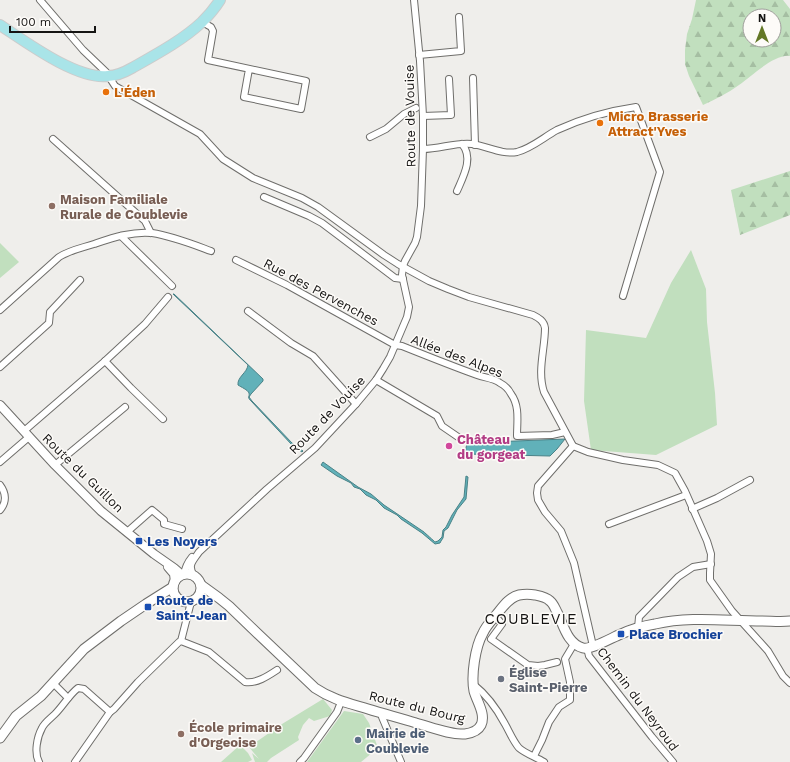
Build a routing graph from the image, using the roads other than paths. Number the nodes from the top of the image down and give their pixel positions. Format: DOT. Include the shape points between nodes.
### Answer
graph roads {
  1 [pos="40,0"];
  2 [pos="220,0"];
  3 [pos="414,0"];
  4 [pos="458,17"];
  5 [pos="202,22"];
  6 [pos="0,25"];
  7 [pos="419,55"];
  8 [pos="249,69"];
  9 [pos="108,76"];
  10 [pos="473,78"];
  11 [pos="450,79"];
  12 [pos="416,108"];
  13 [pos="423,116"];
  14 [pos="370,137"];
  15 [pos="53,139"];
  16 [pos="462,144"];
  17 [pos="475,145"];
  18 [pos="423,149"];
  19 [pos="457,191"];
  20 [pos="264,197"];
  21 [pos="151,233"];
  22 [pos="121,236"];
  23 [pos="211,251"];
  24 [pos="236,260"];
  25 [pos="403,266"];
  26 [pos="80,280"];
  27 [pos="403,280"];
  28 [pos="172,286"];
  29 [pos="623,296"];
  30 [pos="168,297"];
  31 [pos="0,310"];
  32 [pos="248,311"];
  33 [pos="395,345"];
  34 [pos="105,361"];
  35 [pos="0,367"];
  36 [pos="376,380"];
  37 [pos="356,404"];
  38 [pos="0,405"];
  39 [pos="125,407"];
  40 [pos="163,419"];
  41 [pos="565,432"];
  42 [pos="27,434"];
  43 [pos="460,439"];
  44 [pos="573,446"];
  45 [pos="0,462"];
  46 [pos="55,465"];
  47 [pos="750,480"];
  48 [pos="0,484"];
  49 [pos="686,495"];
  50 [pos="692,509"];
  51 [pos="0,510"];
  52 [pos="609,524"];
  53 [pos="182,529"];
  54 [pos="127,532"];
  55 [pos="199,552"];
  56 [pos="154,554"];
  57 [pos="710,564"];
  58 [pos="183,575"];
  59 [pos="194,576"];
  60 [pos="174,584"];
  61 [pos="201,586"];
  62 [pos="176,597"];
  63 [pos="194,600"];
  64 [pos="495,616"];
  65 [pos="121,621"];
  66 [pos="741,621"];
  67 [pos="790,621"];
  68 [pos="251,627"];
  69 [pos="638,628"];
  70 [pos="182,641"];
  71 [pos="574,644"];
  72 [pos="588,647"];
  73 [pos="557,662"];
  74 [pos="277,670"];
  75 [pos="53,683"];
  76 [pos="790,683"];
  77 [pos="473,684"];
  78 [pos="68,698"];
  79 [pos="341,702"];
  80 [pos="110,712"];
  81 [pos="382,713"];
  82 [pos="0,738"];
  83 [pos="534,756"];
  84 [pos="400,761"];
  85 [pos="39,762"];
  86 [pos="75,762"];
  87 [pos="300,762"];
  88 [pos="544,762"];
  89 [pos="673,762"];
  1 -- 9 [label="street"];
  2 -- 5 [label="main road"];
  3 -- 7 [label="street, Route de Vouise"];
  4 -- 7 [label="street" via="461,51"];
  5 -- 8 [label="street" via="213,31 208,60"];
  5 -- 9 [label="main road" via="176,42 132,68"];
  6 -- 9 [label="main road" via="37,50 68,66 97,76"];
  7 -- 13 [label="street, Route de Vouise"];
  8 -- 8 [label="street" via="244,97 300,109 306,81"];
  9 -- 25 [label="street" via="115,86 200,134 223,159 241,171 318,207 384,256"];
  10 -- 17 [label="street"];
  11 -- 13 [label="street" via="451,115"];
  12 -- 14 [label="street"];
  13 -- 18 [label="street, Route de Vouise"];
  15 -- 21 [label="street" via="145,221"];
  16 -- 17 [label="street"];
  16 -- 18 [label="street"];
  16 -- 19 [label="street" via="467,152 467,164"];
  17 -- 29 [label="street" via="515,152 526,149 582,119 636,107 660,172"];
  18 -- 25 [label="street, Route de Vouise" via="421,206 416,243"];
  20 -- 27 [label="street" via="322,223 395,278"];
  21 -- 22 [label="street"];
  21 -- 23 [label="street" via="172,237"];
  22 -- 28 [label="street"];
  22 -- 31 [label="street" via="66,252"];
  24 -- 33 [label="street, Rue des Pervenches"];
  25 -- 27 [label="street, Route de Vouise"];
  25 -- 41 [label="street" via="448,290 533,315 542,321 545,328 542,386"];
  26 -- 35 [label="street" via="50,312 49,323"];
  27 -- 33 [label="street, Route de Vouise" via="409,307"];
  30 -- 34 [label="street" via="145,324"];
  32 -- 37 [label="street" via="291,344 313,356"];
  33 -- 36 [label="street, Route de Vouise"];
  33 -- 41 [label="street, Allée des Alpes" via="500,382 513,396 516,404 517,436"];
  34 -- 40 [label="street"];
  34 -- 42 [label="street"];
  36 -- 37 [label="street, Route de Vouise"];
  36 -- 43 [label="street" via="437,416 442,426"];
  37 -- 55 [label="street, Route de Vouise" via="315,448 266,489"];
  38 -- 42 [label="street, Route du Guillon"];
  39 -- 46 [label="street"];
  41 -- 44 [label="street"];
  42 -- 45 [label="street"];
  42 -- 46 [label="street, Route du Guillon"];
  44 -- 49 [label="street" via="595,454 658,465 675,473"];
  44 -- 72 [label="street, Chemin du Neyroud" via="538,486 537,493 545,512 562,531 574,563"];
  46 -- 54 [label="street, Route du Guillon" via="101,511"];
  47 -- 50 [label="street"];
  48 -- 51 [label="street" via="6,501"];
  49 -- 50 [label="street"];
  49 -- 52 [label="street"];
  50 -- 57 [label="street" via="707,541 711,554"];
  53 -- 54 [label="street" via="164,524 164,520 152,510"];
  54 -- 56 [label="street, Route du Guillon"];
  55 -- 58 [label="street, Route de Vouise" via="187,564"];
  55 -- 59 [label="street, Route de Vouise" via="190,566"];
  56 -- 58 [label="street, Route du Guillon"];
  56 -- 60 [label="street, Route du Guillon" via="174,574"];
  57 -- 66 [label="street" via="710,580"];
  57 -- 69 [label="street" via="693,567 678,577 639,617"];
  58 -- 59 [label="main road"];
  58 -- 60 [label="main road" via="176,579"];
  59 -- 61 [label="main road"];
  60 -- 62 [label="main road"];
  60 -- 65 [label="main road"];
  61 -- 63 [label="main road"];
  61 -- 68 [label="main road, Route du Bourg" via="220,598"];
  62 -- 63 [label="main road" via="182,602"];
  62 -- 65 [label="main road" via="162,600"];
  63 -- 68 [label="main road, Route du Bourg" via="203,596 218,600"];
  63 -- 70 [label="street"];
  64 -- 71 [label="main road, Route du Bourg" via="512,598 524,594 540,596 554,606"];
  64 -- 73 [label="street" via="502,624 491,639 528,665 538,666"];
  64 -- 77 [label="main road, Route du Bourg" via="480,640"];
  65 -- 75 [label="main road" via="84,649"];
  66 -- 67 [label="main road"];
  66 -- 69 [label="main road" via="679,620"];
  66 -- 76 [label="street" via="768,651"];
  68 -- 79 [label="main road, Route du Bourg" via="315,688"];
  69 -- 72 [label="main road"];
  70 -- 74 [label="street" via="209,652 245,682 261,679"];
  70 -- 80 [label="street" via="178,642"];
  71 -- 72 [label="main road"];
  71 -- 83 [label="street" via="565,659 570,682 570,700 559,707 549,722"];
  72 -- 89 [label="street, Chemin du Neyroud" via="589,656"];
  75 -- 78 [label="street"];
  75 -- 82 [label="main road" via="16,716"];
  77 -- 81 [label="main road, Route du Bourg" via="482,724 470,733 455,733"];
  77 -- 83 [label="street" via="488,698 519,747"];
  78 -- 80 [label="street" via="78,688 84,689"];
  78 -- 85 [label="street" via="42,727 36,752"];
  79 -- 81 [label="main road, Route du Bourg"];
  79 -- 87 [label="street" via="337,712"];
  80 -- 86 [label="street"];
  81 -- 84 [label="street"];
  83 -- 88 [label="street"];
}
